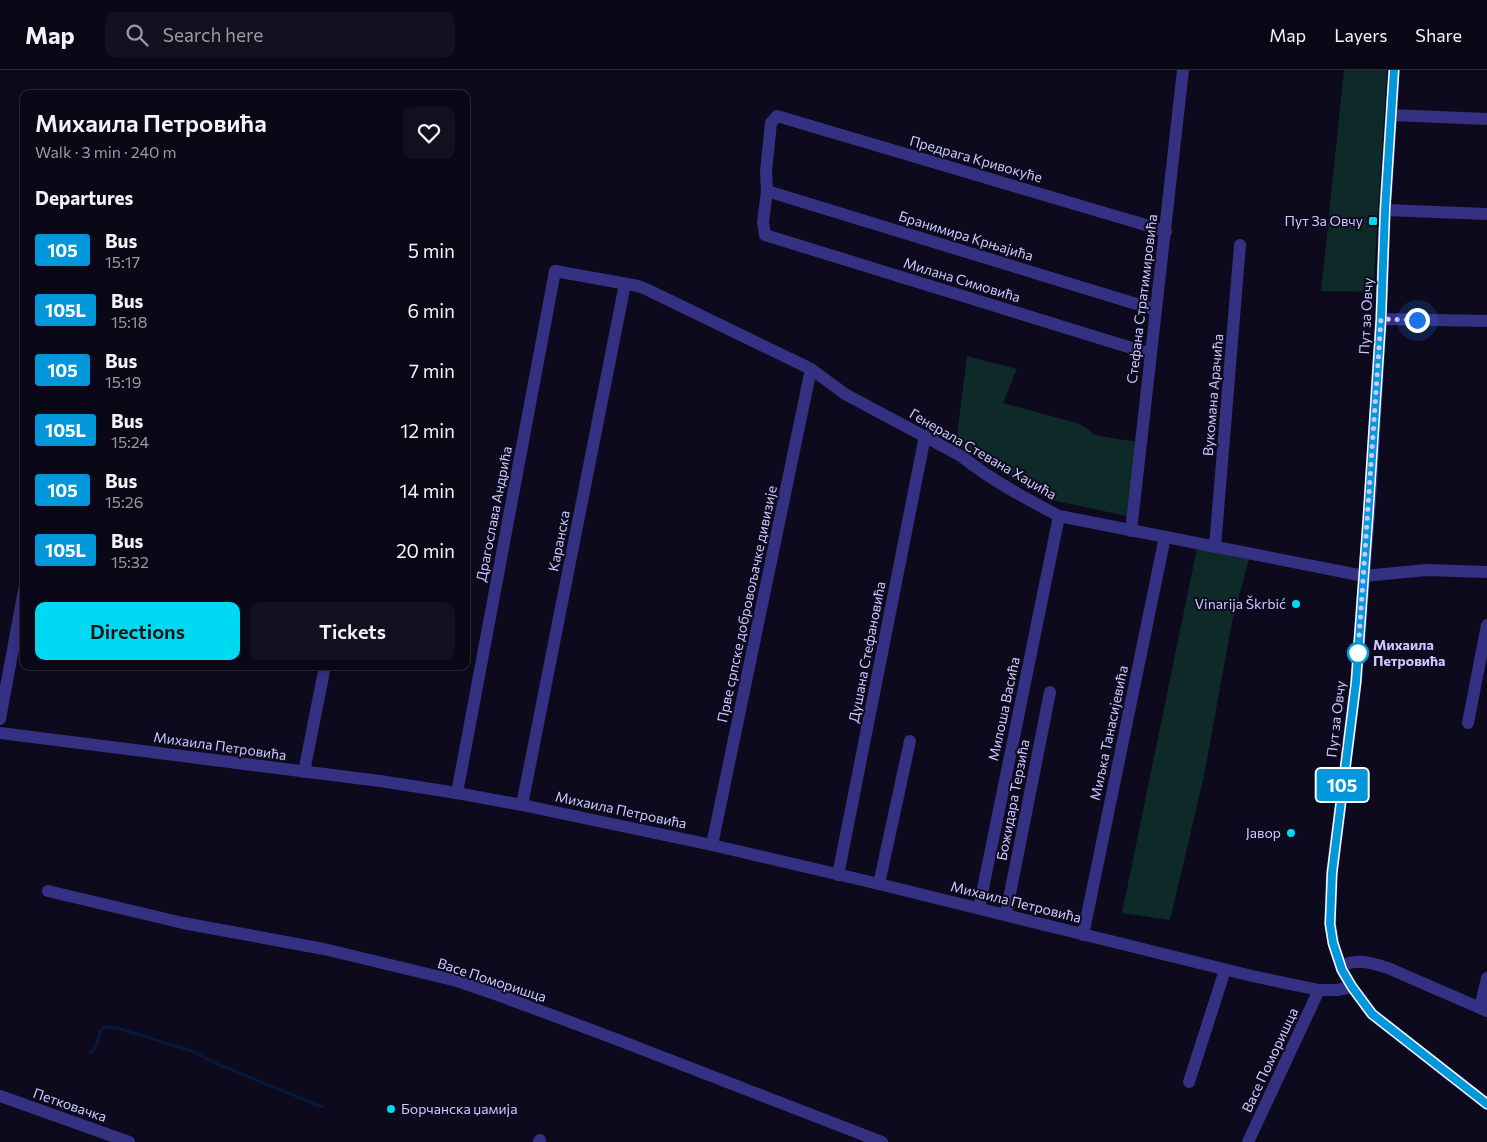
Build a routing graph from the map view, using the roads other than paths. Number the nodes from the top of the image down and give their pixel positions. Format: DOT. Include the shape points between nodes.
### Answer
graph roads {
  1 [pos="1183,70"];
  2 [pos="1394,70"];
  3 [pos="1391,115"];
  4 [pos="1487,120"];
  5 [pos="767,191"];
  6 [pos="1385,210"];
  7 [pos="1487,214"];
  8 [pos="1166,231"];
  9 [pos="1240,245"];
  10 [pos="555,271"];
  11 [pos="625,284"];
  12 [pos="1156,310"];
  13 [pos="1381,319"];
  14 [pos="1487,321"];
  15 [pos="1151,354"];
  16 [pos="811,369"];
  17 [pos="925,436"];
  18 [pos="1059,516"];
  19 [pos="1131,531"];
  20 [pos="1165,537"];
  21 [pos="1215,547"];
  22 [pos="1487,572"];
  23 [pos="1364,576"];
  24 [pos="20,612"];
  25 [pos="1487,625"];
  26 [pos="324,670"];
  27 [pos="1050,692"];
  28 [pos="0,719"];
  29 [pos="1468,723"];
  30 [pos="0,733"];
  31 [pos="910,741"];
  32 [pos="304,772"];
  33 [pos="457,793"];
  34 [pos="522,805"];
  35 [pos="712,845"];
  36 [pos="838,874"];
  37 [pos="879,884"];
  38 [pos="48,891"];
  39 [pos="979,908"];
  40 [pos="1006,914"];
  41 [pos="1083,935"];
  42 [pos="1340,965"];
  43 [pos="1225,970"];
  44 [pos="1487,978"];
  45 [pos="1352,987"];
  46 [pos="1319,990"];
  47 [pos="1483,1010"];
  48 [pos="1189,1082"];
  49 [pos="0,1096"];
  50 [pos="1487,1104"];
  51 [pos="129,1142"];
  52 [pos="882,1142"];
  53 [pos="1248,1142"];
  1 -- 8 [label="street, Стефана Стратимировића"];
  2 -- 3 [label="street, Пут за Овчу"];
  3 -- 4 [label="street"];
  3 -- 6 [label="street, Пут за Овчу"];
  5 -- 8 [label="street, Предрага Кривокуће" via="771,123 777,116"];
  5 -- 12 [label="street, Бранимира Крњајића"];
  5 -- 15 [label="street, Милана Симовића" via="763,222 765,235"];
  6 -- 7 [label="street"];
  6 -- 13 [label="street, Пут за Овчу"];
  8 -- 12 [label="street, Стефана Стратимировића"];
  9 -- 21 [label="street, Вукомана Арачића"];
  10 -- 11 [label="street, Генерала Стевана Хаџића"];
  10 -- 33 [label="street, Драгослава Андрића"];
  11 -- 16 [label="street, Генерала Стевана Хаџића" via="648,290"];
  11 -- 34 [label="street, Каранска"];
  12 -- 15 [label="street, Стефана Стратимировића"];
  13 -- 14 [label="street"];
  13 -- 23 [label="street, Пут за Овчу"];
  15 -- 19 [label="street, Стефана Стратимировића"];
  16 -- 17 [label="street, Генерала Стевана Хаџића" via="845,394"];
  16 -- 35 [label="street, Прве српске добровољачке дивизије"];
  17 -- 18 [label="street, Генерала Стевана Хаџића"];
  17 -- 36 [label="street, Душана Стефановића"];
  18 -- 19 [label="street, Генерала Стевана Хаџића"];
  18 -- 39 [label="street, Милоша Васића"];
  19 -- 20 [label="street, Генерала Стевана Хаџића"];
  20 -- 21 [label="street, Генерала Стевана Хаџића"];
  20 -- 41 [label="street, Миљка Танасијевића"];
  21 -- 23 [label="street, Генерала Стевана Хаџића"];
  22 -- 23 [label="street, Генерала Стевана Хаџића" via="1426,570"];
  23 -- 42 [label="street, Пут за Овчу" via="1356,682 1332,873 1330,924"];
  24 -- 28 [label="street"];
  25 -- 29 [label="street"];
  26 -- 32 [label="street"];
  27 -- 40 [label="street, Божидара Терзића"];
  30 -- 32 [label="street, Михаила Петровића"];
  31 -- 37 [label="street"];
  32 -- 33 [label="street, Михаила Петровића"];
  33 -- 34 [label="street, Михаила Петровића"];
  34 -- 35 [label="street, Михаила Петровића"];
  35 -- 36 [label="street, Михаила Петровића"];
  36 -- 37 [label="street, Михаила Петровића"];
  37 -- 39 [label="street, Михаила Петровића"];
  38 -- 52 [label="street, Васе Поморишца" via="183,923 324,949 457,981"];
  39 -- 40 [label="street, Михаила Петровића"];
  40 -- 41 [label="street, Михаила Петровића"];
  41 -- 43 [label="street, Михаила Петровића"];
  42 -- 45 [label="street, Пут за Овчу"];
  42 -- 47 [label="street" via="1359,961 1388,968"];
  43 -- 46 [label="street, Михаила Петровића"];
  43 -- 48 [label="street"];
  44 -- 47 [label="street"];
  45 -- 46 [label="street, Михаила Петровића"];
  45 -- 50 [label="street, Пут за Овчу" via="1380,1020"];
  46 -- 53 [label="street, Васе Поморишца"];
  49 -- 51 [label="street, Петковачка"];
}
